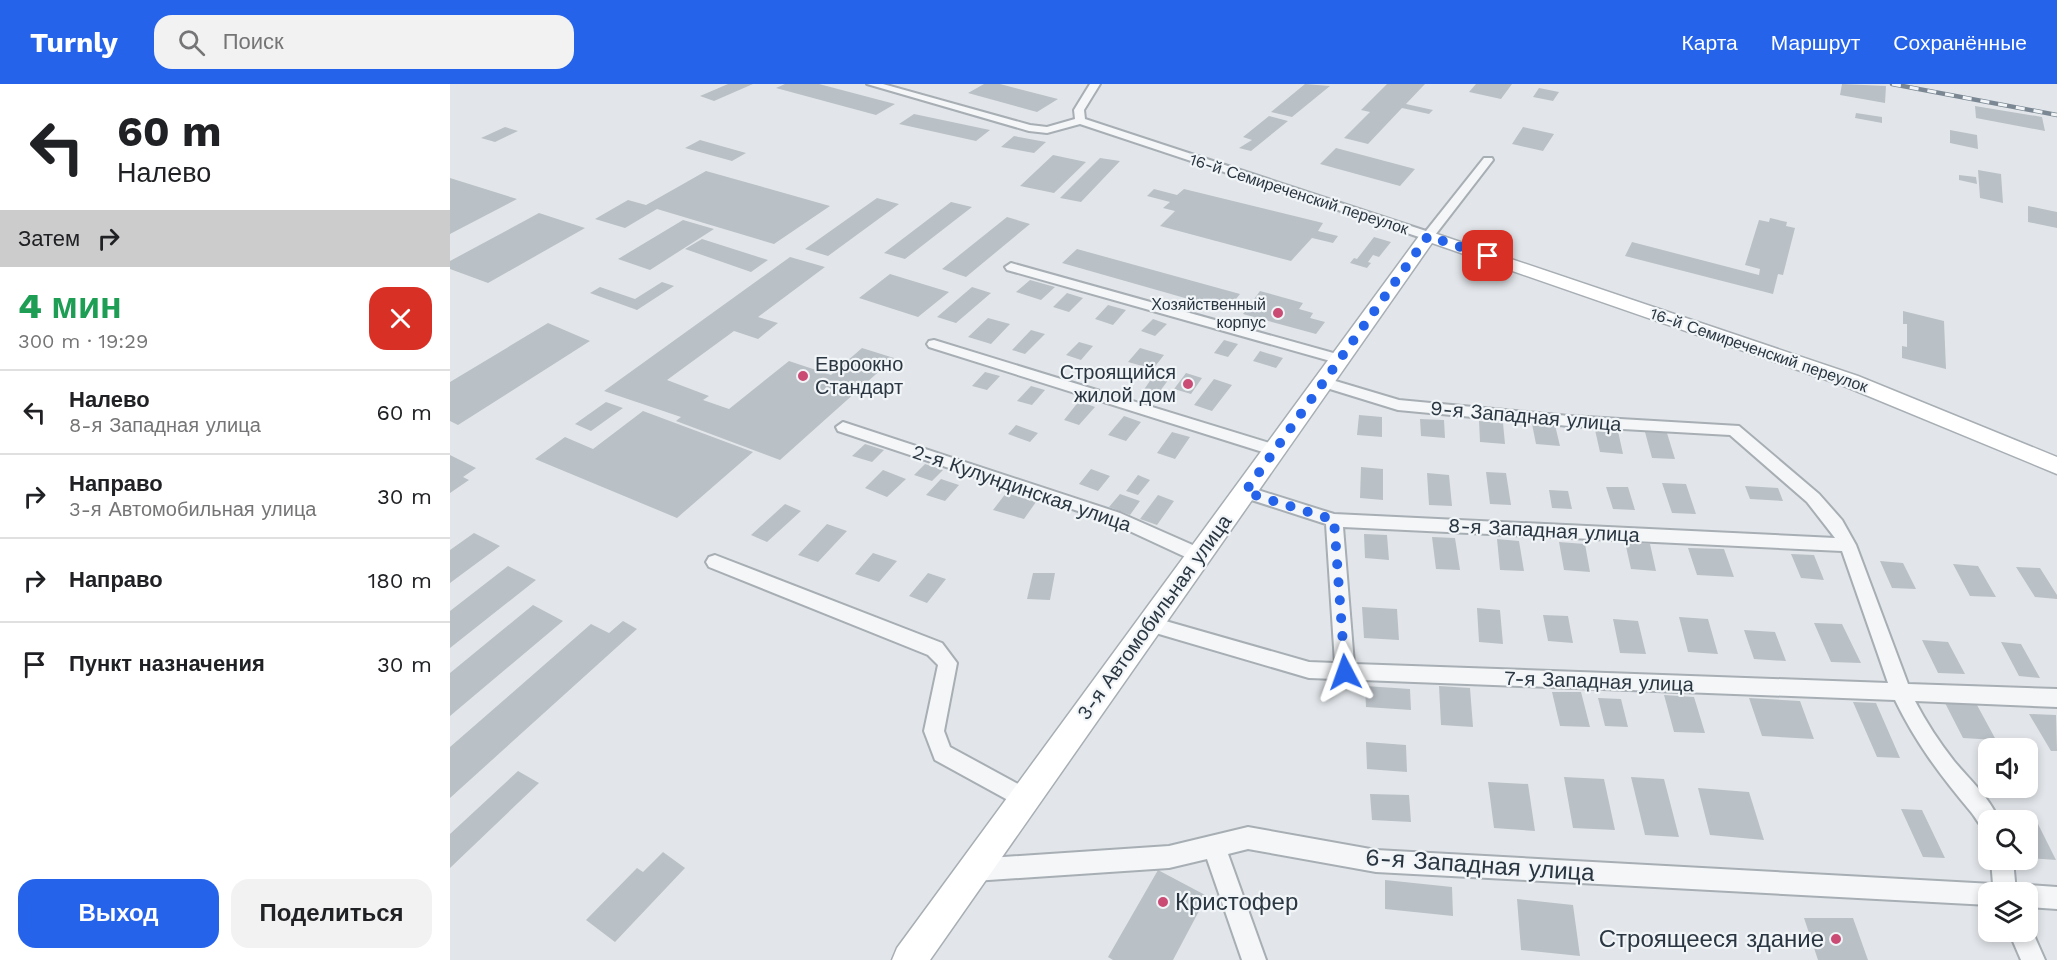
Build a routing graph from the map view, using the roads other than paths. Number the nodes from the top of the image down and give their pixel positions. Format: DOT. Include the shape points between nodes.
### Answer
graph roads {
  1 [pos="872,84"];
  2 [pos="1095,84"];
  3 [pos="1080,121"];
  4 [pos="1488,160"];
  5 [pos="1428,236"];
  6 [pos="1011,267"];
  7 [pos="934,344"];
  8 [pos="1339,359"];
  9 [pos="1322,382"];
  10 [pos="843,427"];
  11 [pos="1274,450"];
  12 [pos="2057,466"];
  13 [pos="1245,492"];
  14 [pos="1334,520"];
  15 [pos="1848,545"];
  16 [pos="1198,555"];
  17 [pos="715,562"];
  18 [pos="1148,624"];
  19 [pos="1345,672"];
  20 [pos="1901,693"];
  21 [pos="2057,698"];
  22 [pos="1024,798"];
  23 [pos="1983,810"];
  24 [pos="1214,846"];
  25 [pos="974,870"];
  26 [pos="1978,893"];
  27 [pos="2038,897"];
  28 [pos="2057,898"];
  29 [pos="2025,942"];
  30 [pos="909,960"];
  31 [pos="1254,960"];
  32 [pos="2033,960"];
  1 -- 3 [label="street" via="1029,128 1047,130"];
  2 -- 3 [label="street" via="1079,110"];
  3 -- 5 [label="street, 16-й Семиреченский переулок"];
  4 -- 5 [label="street, 3-я Автомобильная улица"];
  5 -- 8 [label="street, 3-я Автомобильная улица"];
  5 -- 12 [label="street, 16-й Семиреченский переулок" via="1851,381"];
  6 -- 8 [label="street"];
  7 -- 11 [label="street"];
  8 -- 9 [label="street, 3-я Автомобильная улица"];
  9 -- 11 [label="street, 3-я Автомобильная улица"];
  9 -- 15 [label="street, 9-я Западная улица" via="1398,405 1569,422 1734,430 1813,498"];
  10 -- 16 [label="street, 2-я Кулундинская улица" via="1114,517"];
  11 -- 13 [label="street, 3-я Автомобильная улица"];
  13 -- 14 [label="street, 8-я Западная улица"];
  13 -- 16 [label="street, 3-я Автомобильная улица"];
  14 -- 15 [label="street, 8-я Западная улица"];
  14 -- 19 [label="street"];
  15 -- 20 [label="street"];
  16 -- 18 [label="street, 3-я Автомобильная улица"];
  17 -- 22 [label="street" via="935,649 948,663 934,731 942,753"];
  18 -- 19 [label="street, 7-я Западная улица" via="1309,670"];
  18 -- 22 [label="street, 3-я Автомобильная улица"];
  19 -- 20 [label="street, 7-я Западная улица"];
  20 -- 21 [label="street, 7-я Западная улица"];
  20 -- 23 [label="street" via="1919,729"];
  22 -- 25 [label="street, 3-я Автомобильная улица"];
  24 -- 25 [label="street, 6-я Западная улица" via="1169,857"];
  24 -- 26 [label="street, 6-я Западная улица" via="1248,838 1376,861"];
  24 -- 31 [label="street"];
  25 -- 30 [label="street, 3-я Автомобильная улица"];
  27 -- 28 [label="street"];
  29 -- 32 [label="street"];
}
